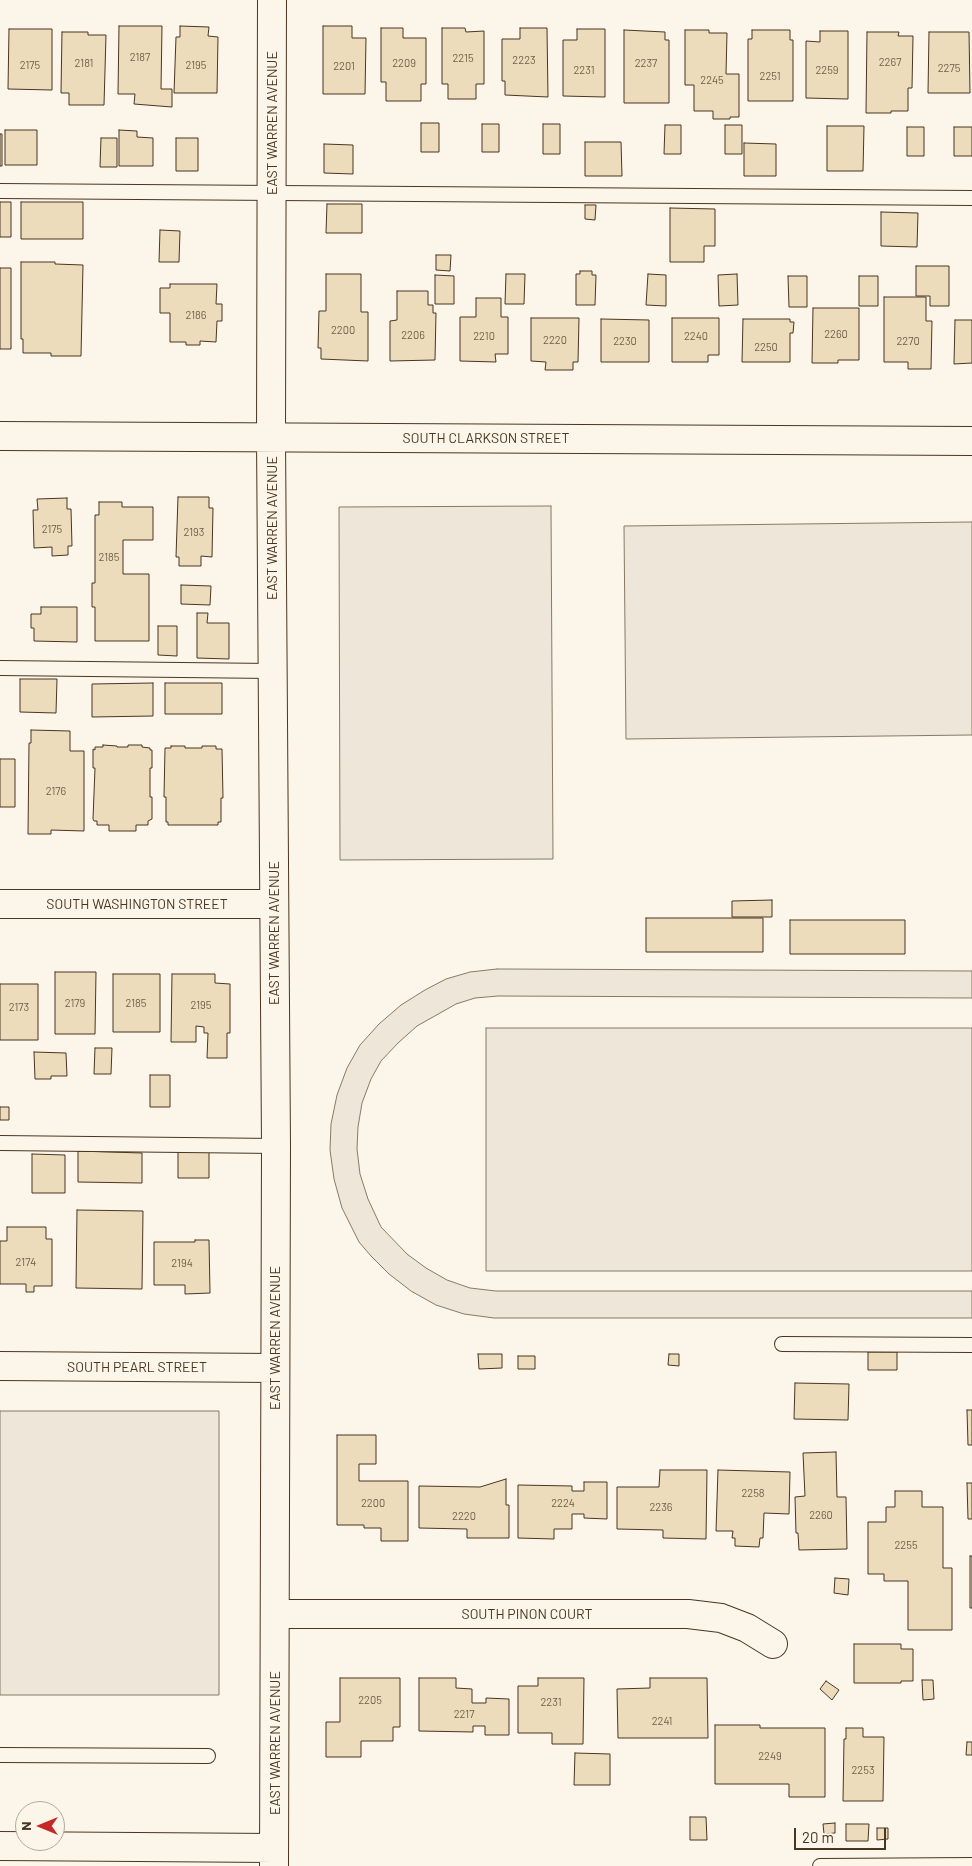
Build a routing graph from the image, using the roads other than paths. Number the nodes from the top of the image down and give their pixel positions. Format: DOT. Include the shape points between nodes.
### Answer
graph roads {
  1 [pos="272,0"];
  2 [pos="0,191"];
  3 [pos="272,194"];
  4 [pos="972,198"];
  5 [pos="0,436"];
  6 [pos="271,437"];
  7 [pos="972,441"];
  8 [pos="0,668"];
  9 [pos="272,671"];
  10 [pos="0,904"];
  11 [pos="274,904"];
  12 [pos="0,1143"];
  13 [pos="276,1146"];
  14 [pos="782,1344"];
  15 [pos="972,1345"];
  16 [pos="0,1366"];
  17 [pos="275,1368"];
  18 [pos="276,1614"];
  19 [pos="773,1644"];
  20 [pos="0,1755"];
  21 [pos="208,1756"];
  22 [pos="0,1846"];
  23 [pos="274,1857"];
  24 [pos="972,1865"];
  25 [pos="820,1866"];
  1 -- 3 [label="street, EAST WARREN AVENUE"];
  2 -- 3 [label="lane"];
  3 -- 4 [label="lane"];
  3 -- 6 [label="street, EAST WARREN AVENUE"];
  5 -- 6 [label="street, SOUTH CLARKSON STREET"];
  6 -- 7 [label="street, SOUTH CLARKSON STREET"];
  6 -- 9 [label="street, EAST WARREN AVENUE"];
  8 -- 9 [label="lane"];
  9 -- 11 [label="street, EAST WARREN AVENUE"];
  10 -- 11 [label="street, SOUTH WASHINGTON STREET"];
  11 -- 13 [label="street, EAST WARREN AVENUE"];
  12 -- 13 [label="lane"];
  13 -- 17 [label="street, EAST WARREN AVENUE"];
  14 -- 15 [label="lane"];
  16 -- 17 [label="street, SOUTH PEARL STREET"];
  17 -- 18 [label="street, EAST WARREN AVENUE"];
  18 -- 19 [label="street, SOUTH PINON COURT" via="688,1614 721,1618 747,1628"];
  18 -- 23 [label="street, EAST WARREN AVENUE"];
  20 -- 21 [label="lane"];
  22 -- 23 [label="street"];
  24 -- 25 [label="lane"];
}
